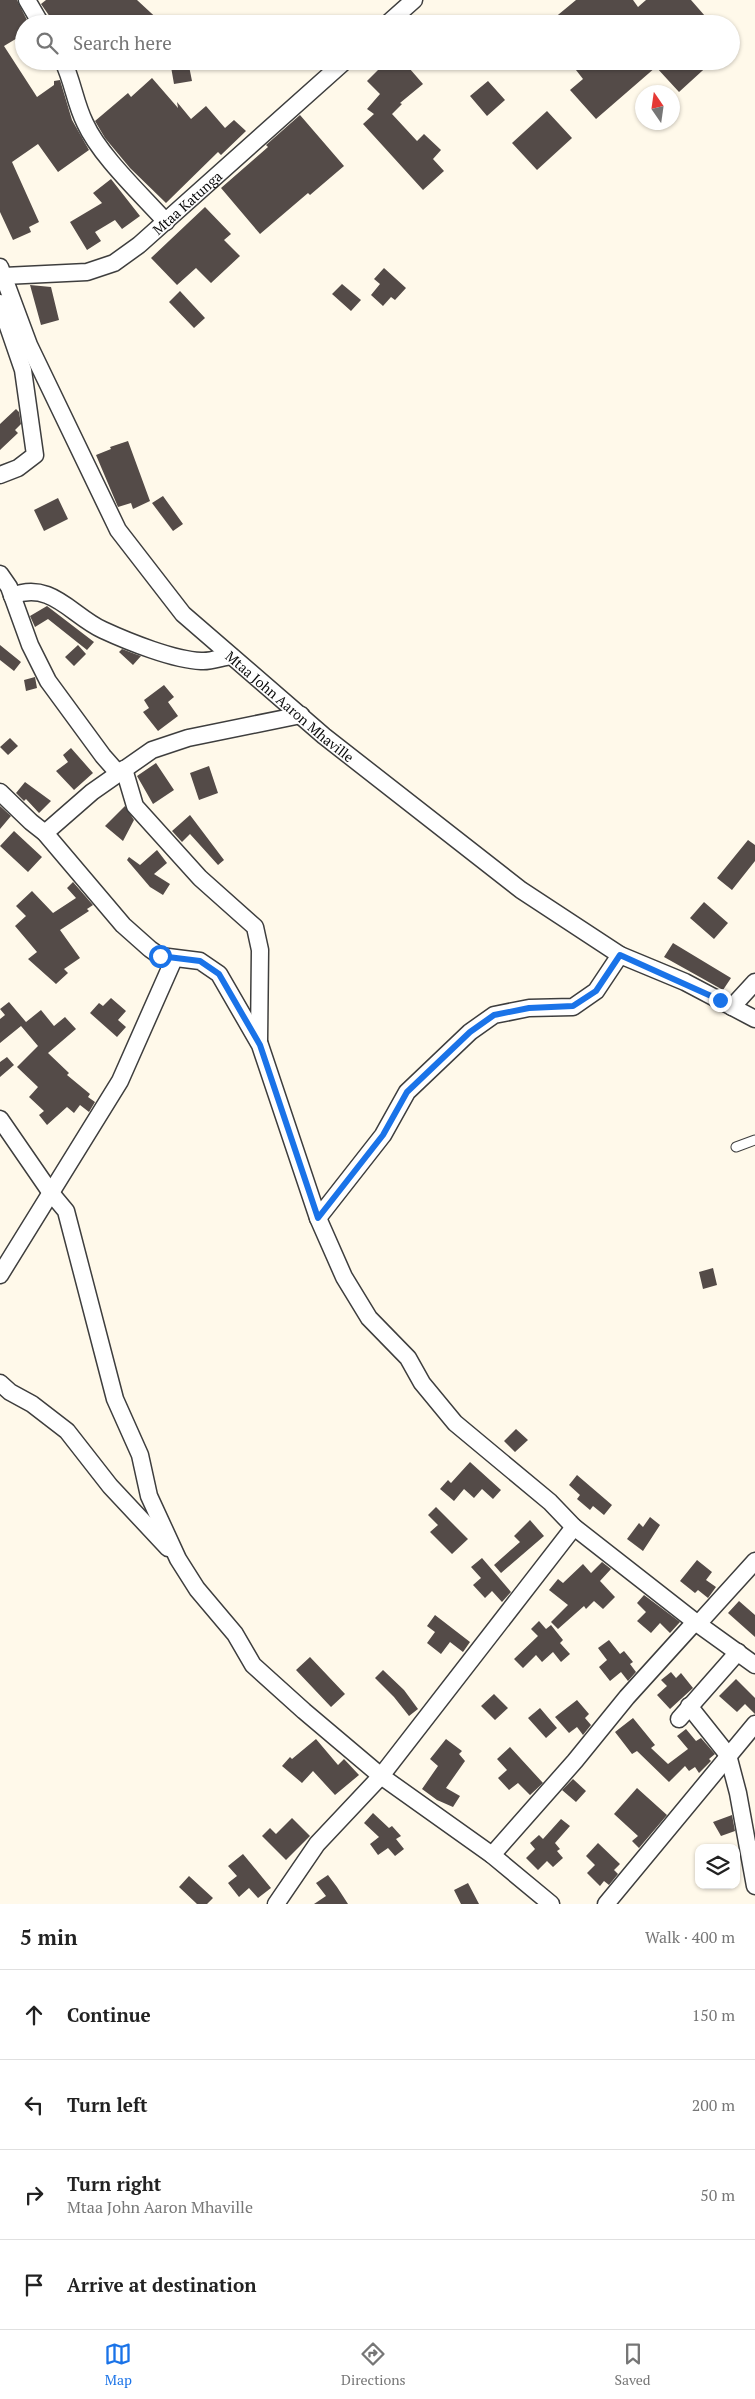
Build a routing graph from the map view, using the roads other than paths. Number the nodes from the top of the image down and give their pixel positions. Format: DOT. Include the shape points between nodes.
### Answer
graph roads {
  1 [pos="27,0"];
  2 [pos="414,0"];
  3 [pos="36,15"];
  4 [pos="397,15"];
  5 [pos="67,70"];
  6 [pos="335,70"];
  7 [pos="166,222"];
  8 [pos="1,274"];
  9 [pos="0,303"];
  10 [pos="0,475"];
  11 [pos="5,586"];
  12 [pos="232,656"];
  13 [pos="301,715"];
  14 [pos="121,771"];
  15 [pos="0,792"];
  16 [pos="45,832"];
  17 [pos="620,955"];
  18 [pos="174,958"];
  19 [pos="755,982"];
  20 [pos="732,1007"];
  21 [pos="755,1019"];
  22 [pos="259,1042"];
  23 [pos="0,1119"];
  24 [pos="755,1140"];
  25 [pos="736,1147"];
  26 [pos="51,1193"];
  27 [pos="318,1218"];
  28 [pos="0,1275"];
  29 [pos="3,1389"];
  30 [pos="574,1527"];
  31 [pos="178,1559"];
  32 [pos="755,1561"];
  33 [pos="697,1623"];
  34 [pos="738,1652"];
  35 [pos="755,1665"];
  36 [pos="755,1724"];
  37 [pos="728,1755"];
  38 [pos="381,1776"];
  39 [pos="492,1855"];
  40 [pos="755,1886"];
  41 [pos="276,1904"];
  42 [pos="551,1904"];
  43 [pos="606,1904"];
  1 -- 3 [label="street"];
  2 -- 4 [label="street"];
  5 -- 7 [label="street" via="84,123 100,148"];
  6 -- 7 [label="street, Mtaa Katunga"];
  7 -- 8 [label="street, Mtaa Katunga" via="140,246 114,263 88,272"];
  8 -- 12 [label="street, Mtaa John Aaron Mhaville" via="29,345 118,530 184,614"];
  9 -- 10 [label="street" via="23,370 35,454 18,468"];
  11 -- 12 [label="street" via="20,592 53,596 102,630 148,649 202,662"];
  11 -- 14 [label="street" via="48,681 103,756"];
  12 -- 13 [label="street, Mtaa John Aaron Mhaville"];
  13 -- 14 [label="street" via="188,738 152,750"];
  13 -- 17 [label="street, Mtaa John Aaron Mhaville" via="521,890"];
  14 -- 16 [label="street"];
  14 -- 22 [label="street" via="135,806 200,878 255,927 260,950"];
  15 -- 16 [label="street"];
  16 -- 18 [label="street" via="123,925 160,956"];
  17 -- 20 [label="street, Mtaa John Aaron Mhaville" via="685,982"];
  17 -- 27 [label="street" via="596,991 573,1006 529,1008 494,1015 470,1032 407,1092 383,1135"];
  18 -- 22 [label="street" via="200,961 219,974"];
  18 -- 26 [label="street" via="120,1081"];
  19 -- 20 [label="street"];
  20 -- 21 [label="street, Mtaa John Aaron Mhaville"];
  22 -- 27 [label="street"];
  23 -- 26 [label="street"];
  24 -- 25 [label="lane"];
  26 -- 28 [label="street"];
  26 -- 31 [label="street" via="66,1211 115,1399 140,1455 150,1496"];
  27 -- 30 [label="street" via="344,1277 369,1318 408,1358 422,1383 455,1423 550,1502"];
  29 -- 31 [label="street" via="32,1404 67,1431 110,1486"];
  30 -- 33 [label="street"];
  30 -- 38 [label="street"];
  31 -- 38 [label="street" via="197,1589 235,1634 253,1664"];
  32 -- 33 [label="street"];
  33 -- 34 [label="street"];
  33 -- 39 [label="street" via="615,1711 575,1762"];
  34 -- 35 [label="street"];
  34 -- 37 [label="street" via="684,1712"];
  36 -- 37 [label="street"];
  37 -- 40 [label="street"];
  37 -- 43 [label="street"];
  38 -- 39 [label="street"];
  38 -- 41 [label="street" via="317,1844"];
  39 -- 42 [label="street"];
}
